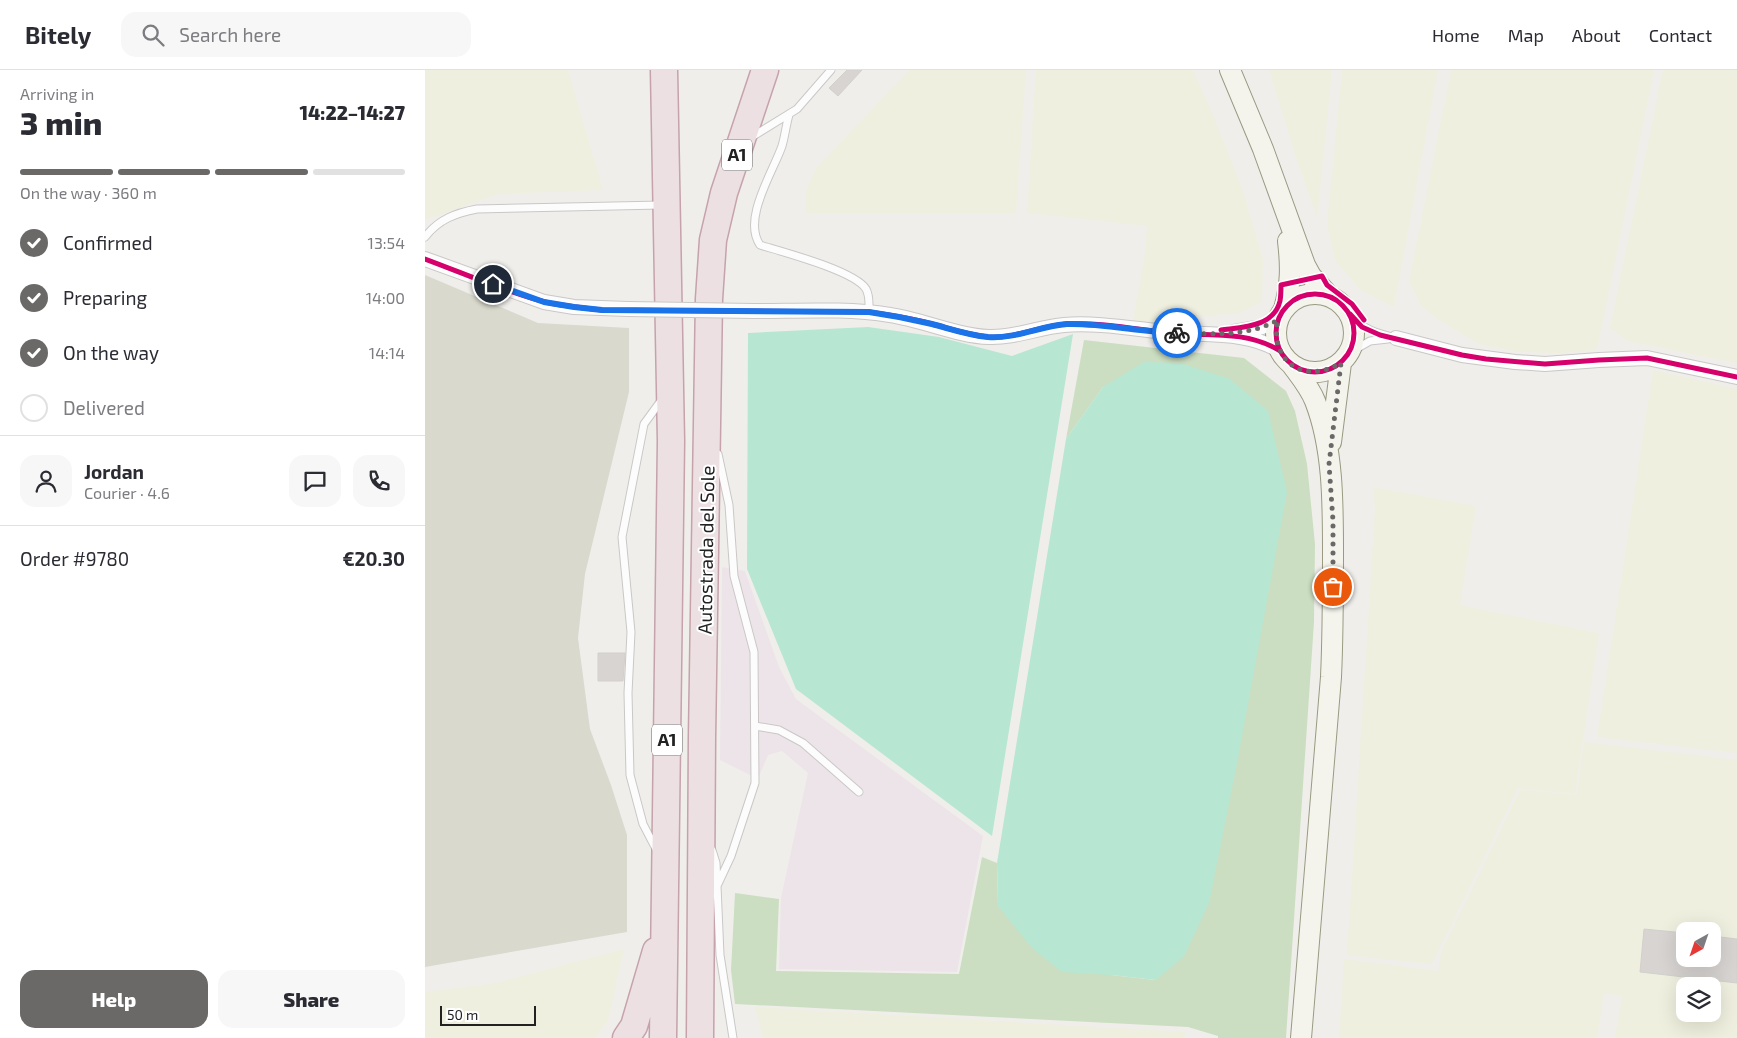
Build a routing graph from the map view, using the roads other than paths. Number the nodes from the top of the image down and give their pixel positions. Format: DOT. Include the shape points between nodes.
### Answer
graph roads {
  1 [pos="664,70"];
  2 [pos="765,70"];
  3 [pos="831,70"];
  4 [pos="1230,70"];
  5 [pos="789,115"];
  6 [pos="741,143"];
  7 [pos="1281,197"];
  8 [pos="666,205"];
  9 [pos="425,237"];
  10 [pos="425,259"];
  11 [pos="1330,297"];
  12 [pos="869,312"];
  13 [pos="1350,314"];
  14 [pos="1281,315"];
  15 [pos="1216,335"];
  16 [pos="1395,338"];
  17 [pos="1286,358"];
  18 [pos="1345,358"];
  19 [pos="1737,377"];
  20 [pos="670,388"];
  21 [pos="708,412"];
  22 [pos="714,440"];
  23 [pos="717,449"];
  24 [pos="1329,464"];
  25 [pos="755,726"];
  26 [pos="859,792"];
  27 [pos="701,818"];
  28 [pos="666,868"];
  29 [pos="717,886"];
  30 [pos="701,910"];
  31 [pos="666,919"];
  32 [pos="700,1036"];
  33 [pos="626,1038"];
  34 [pos="663,1038"];
  35 [pos="733,1038"];
  36 [pos="1301,1038"];
  1 -- 8 [label="highway, Autostrada del Sole / A1"];
  2 -- 6 [label="highway, Autostrada del Sole / A1"];
  3 -- 5 [label="lane"];
  4 -- 7 [label="main road"];
  5 -- 6 [label="lane"];
  5 -- 12 [label="lane" via="782,144 756,210 753,222 756,240 760,245 838,271 862,284 867,290"];
  6 -- 21 [label="highway, Autostrada del Sole / A1" via="713,240"];
  7 -- 11 [label="main road" via="1305,265"];
  7 -- 14 [label="main road" via="1291,266"];
  8 -- 9 [label="lane" via="477,210 456,213 442,220"];
  8 -- 20 [label="highway, Autostrada del Sole / A1"];
  10 -- 12 [label="street, bridge" via="544,302 574,307"];
  11 -- 13 [label="main road"];
  11 -- 14 [label="main road" via="1305,295 1293,300"];
  12 -- 15 [label="street" via="990,337 1074,324"];
  13 -- 16 [label="lane" via="1362,327"];
  13 -- 18 [label="main road" via="1354,340"];
  14 -- 15 [label="street" via="1262,327"];
  14 -- 17 [label="main road" via="1275,330 1276,341"];
  15 -- 17 [label="street" via="1254,339 1270,345"];
  16 -- 18 [label="lane" via="1369,341"];
  16 -- 19 [label="street" via="1462,355 1515,362 1545,364 1647,358"];
  17 -- 18 [label="main road" via="1304,371 1317,373 1329,370"];
  17 -- 24 [label="main road" via="1314,399"];
  18 -- 24 [label="main road"];
  20 -- 28 [label="highway, Autostrada del Sole / A1"];
  20 -- 28 [label="lane, A1" via="644,424 622,537 631,632 628,693 630,775 643,824"];
  21 -- 22 [label="lane"];
  21 -- 27 [label="highway, Autostrada del Sole / A1"];
  23 -- 25 [label="lane" via="729,505 734,576 754,652"];
  24 -- 36 [label="main road" via="1333,521 1331,677"];
  25 -- 26 [label="lane" via="779,730 803,743"];
  25 -- 29 [label="lane" via="755,783 731,856"];
  27 -- 29 [label="lane" via="716,863"];
  27 -- 30 [label="highway, Autostrada del Sole / A1"];
  28 -- 31 [label="highway, Autostrada del Sole / A1"];
  29 -- 30 [label="lane"];
  29 -- 35 [label="lane" via="720,954"];
  30 -- 32 [label="highway, Autostrada del Sole / A1"];
  31 -- 33 [label="highway" via="634,1026"];
  31 -- 34 [label="highway, Autostrada del Sole / A1"];
}
